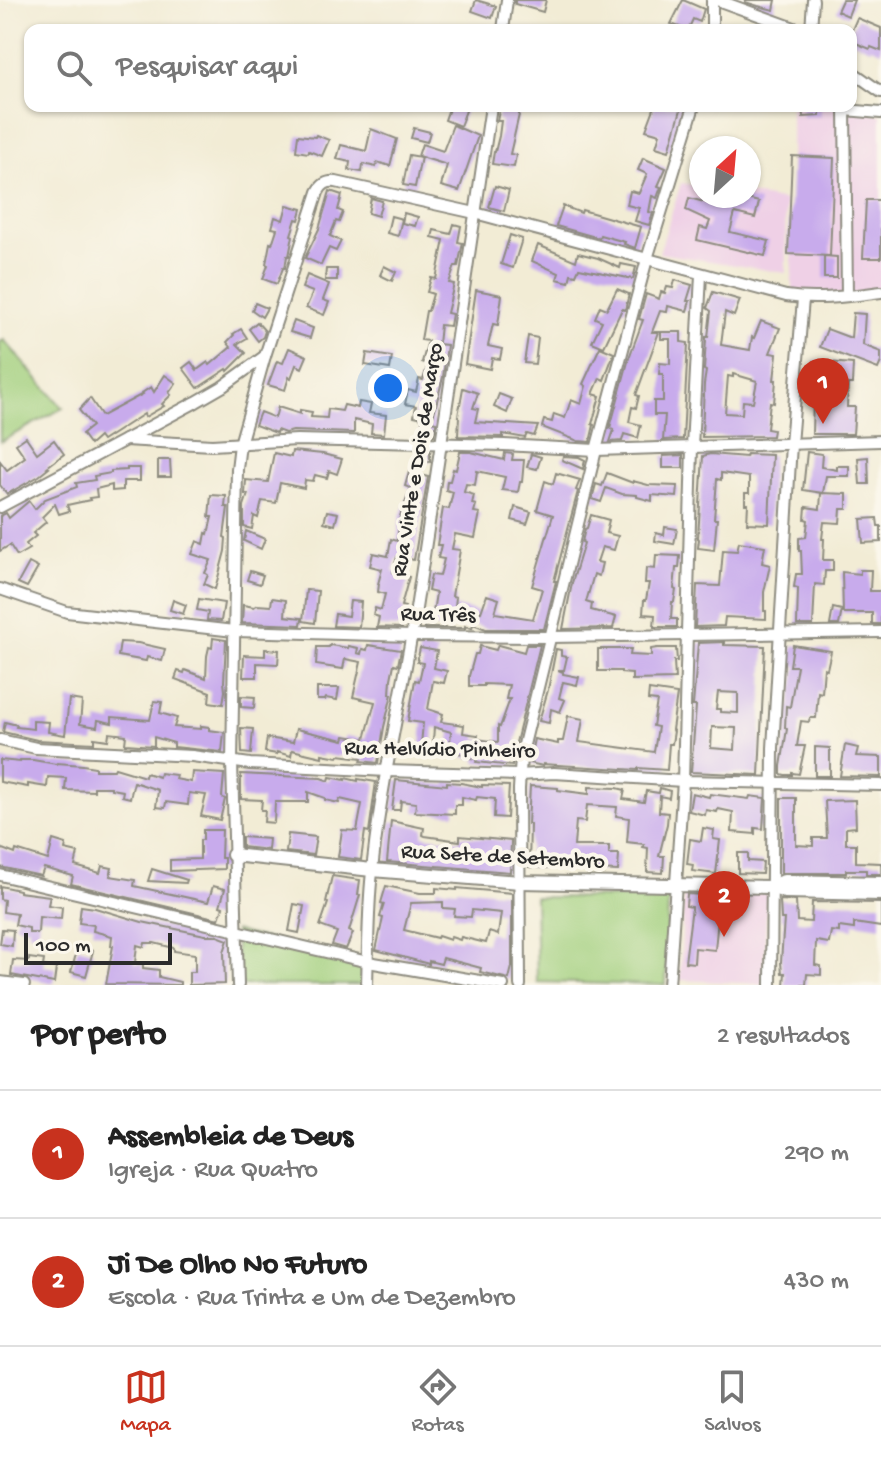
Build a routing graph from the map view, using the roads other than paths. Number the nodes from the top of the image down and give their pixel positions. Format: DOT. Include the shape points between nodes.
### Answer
graph roads {
  1 [pos="507,0"];
  2 [pos="715,0"];
  3 [pos="813,0"];
  4 [pos="504,24"];
  5 [pos="713,24"];
  6 [pos="783,24"];
  7 [pos="811,24"];
  8 [pos="857,75"];
  9 [pos="881,92"];
  10 [pos="857,110"];
  11 [pos="490,112"];
  12 [pos="692,112"];
  13 [pos="845,112"];
  14 [pos="881,113"];
  15 [pos="475,213"];
  16 [pos="647,259"];
  17 [pos="701,275"];
  18 [pos="881,292"];
  19 [pos="847,296"];
  20 [pos="803,299"];
  21 [pos="263,360"];
  22 [pos="125,440"];
  23 [pos="881,441"];
  24 [pos="240,444"];
  25 [pos="442,444"];
  26 [pos="791,444"];
  27 [pos="692,447"];
  28 [pos="596,450"];
  29 [pos="0,507"];
  30 [pos="0,589"];
  31 [pos="234,631"];
  32 [pos="881,632"];
  33 [pos="688,635"];
  34 [pos="779,635"];
  35 [pos="412,636"];
  36 [pos="550,637"];
  37 [pos="0,740"];
  38 [pos="232,762"];
  39 [pos="387,771"];
  40 [pos="519,775"];
  41 [pos="683,781"];
  42 [pos="772,783"];
  43 [pos="881,785"];
  44 [pos="233,855"];
  45 [pos="372,870"];
  46 [pos="0,875"];
  47 [pos="520,882"];
  48 [pos="881,883"];
  49 [pos="675,886"];
  50 [pos="771,887"];
  51 [pos="881,894"];
  52 [pos="235,931"];
  53 [pos="368,962"];
  54 [pos="0,982"];
  55 [pos="24,985"];
  56 [pos="238,985"];
  57 [pos="367,985"];
  58 [pos="503,985"];
  59 [pos="520,985"];
  60 [pos="669,985"];
  61 [pos="771,985"];
  1 -- 4 [label="street"];
  2 -- 5 [label="street"];
  2 -- 6 [label="street"];
  3 -- 7 [label="street"];
  8 -- 9 [label="street"];
  10 -- 14 [label="street"];
  11 -- 15 [label="street, Rua Vinte e Dois de Março"];
  12 -- 16 [label="street"];
  13 -- 19 [label="street"];
  15 -- 16 [label="street"];
  15 -- 21 [label="street" via="325,183"];
  15 -- 25 [label="street, Rua Vinte e Dois de Março"];
  16 -- 17 [label="street"];
  16 -- 28 [label="street"];
  17 -- 20 [label="street"];
  17 -- 27 [label="street"];
  18 -- 19 [label="street"];
  19 -- 20 [label="street"];
  20 -- 26 [label="street"];
  21 -- 22 [label="street"];
  21 -- 24 [label="street"];
  22 -- 24 [label="street"];
  22 -- 29 [label="street"];
  23 -- 26 [label="street"];
  24 -- 25 [label="street"];
  24 -- 31 [label="street"];
  25 -- 28 [label="street"];
  25 -- 35 [label="street, Rua Vinte e Dois de Março"];
  26 -- 27 [label="street"];
  26 -- 34 [label="street"];
  27 -- 28 [label="street"];
  27 -- 33 [label="street"];
  28 -- 36 [label="street"];
  30 -- 31 [label="street, Rua Três" via="67,612"];
  31 -- 35 [label="street, Rua Três"];
  31 -- 38 [label="street"];
  32 -- 34 [label="street, Rua Três"];
  33 -- 34 [label="street, Rua Três"];
  33 -- 36 [label="street, Rua Três"];
  33 -- 41 [label="street"];
  34 -- 42 [label="street"];
  35 -- 36 [label="street, Rua Três"];
  35 -- 39 [label="street, Rua Vinte e Dois de Março"];
  36 -- 40 [label="street"];
  37 -- 38 [label="street, Rua Helvídio Pinheiro" via="57,750"];
  38 -- 39 [label="street, Rua Helvídio Pinheiro"];
  38 -- 44 [label="street"];
  39 -- 40 [label="street, Rua Helvídio Pinheiro"];
  39 -- 45 [label="street, Rua Vinte e Dois de Março"];
  40 -- 41 [label="street, Rua Helvídio Pinheiro"];
  40 -- 47 [label="street"];
  41 -- 42 [label="street, Rua Helvídio Pinheiro"];
  41 -- 49 [label="street"];
  42 -- 43 [label="street, Rua Helvídio Pinheiro"];
  42 -- 50 [label="street"];
  44 -- 45 [label="street, Rua Sete de Setembro"];
  44 -- 52 [label="street"];
  45 -- 47 [label="street, Rua Sete de Setembro"];
  45 -- 53 [label="street, Rua Vinte e Dois de Março"];
  46 -- 52 [label="street"];
  47 -- 49 [label="street, Rua Sete de Setembro"];
  47 -- 59 [label="street"];
  48 -- 50 [label="street, Rua Sete de Setembro" via="784,881"];
  49 -- 50 [label="street, Rua Sete de Setembro"];
  49 -- 60 [label="street"];
  50 -- 51 [label="street, Rua Sete de Setembro" via="785,892"];
  50 -- 61 [label="street"];
  52 -- 53 [label="street"];
  52 -- 56 [label="street"];
  53 -- 57 [label="street, Rua Vinte e Dois de Março"];
  53 -- 58 [label="street"];
  54 -- 55 [label="street"];
}
